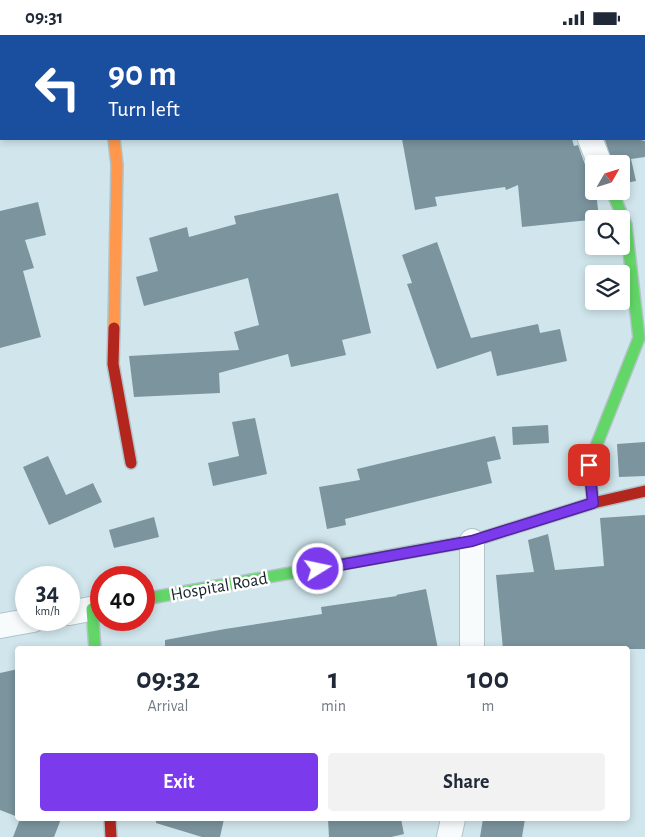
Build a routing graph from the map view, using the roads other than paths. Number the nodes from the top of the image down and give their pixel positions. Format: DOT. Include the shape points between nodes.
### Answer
graph roads {
  1 [pos="114,140"];
  2 [pos="590,140"];
  3 [pos="596,155"];
  4 [pos="616,200"];
  5 [pos="642,337"];
  6 [pos="131,463"];
  7 [pos="645,491"];
  8 [pos="593,503"];
  9 [pos="472,541"];
  10 [pos="155,597"];
  11 [pos="15,623"];
  12 [pos="0,626"];
  13 [pos="95,631"];
  14 [pos="95,646"];
  15 [pos="472,646"];
  16 [pos="110,821"];
  17 [pos="453,821"];
  18 [pos="112,837"];
  19 [pos="449,837"];
  1 -- 6 [label="street" via="117,165 113,364"];
  2 -- 3 [label="street"];
  4 -- 5 [label="street" via="626,225"];
  5 -- 8 [label="street" via="589,465"];
  7 -- 8 [label="street, Hospital Road"];
  8 -- 9 [label="street, Hospital Road"];
  9 -- 10 [label="street, Hospital Road"];
  9 -- 15 [label="street"];
  11 -- 12 [label="street"];
  13 -- 14 [label="street"];
  16 -- 18 [label="street"];
  17 -- 19 [label="street"];
}
